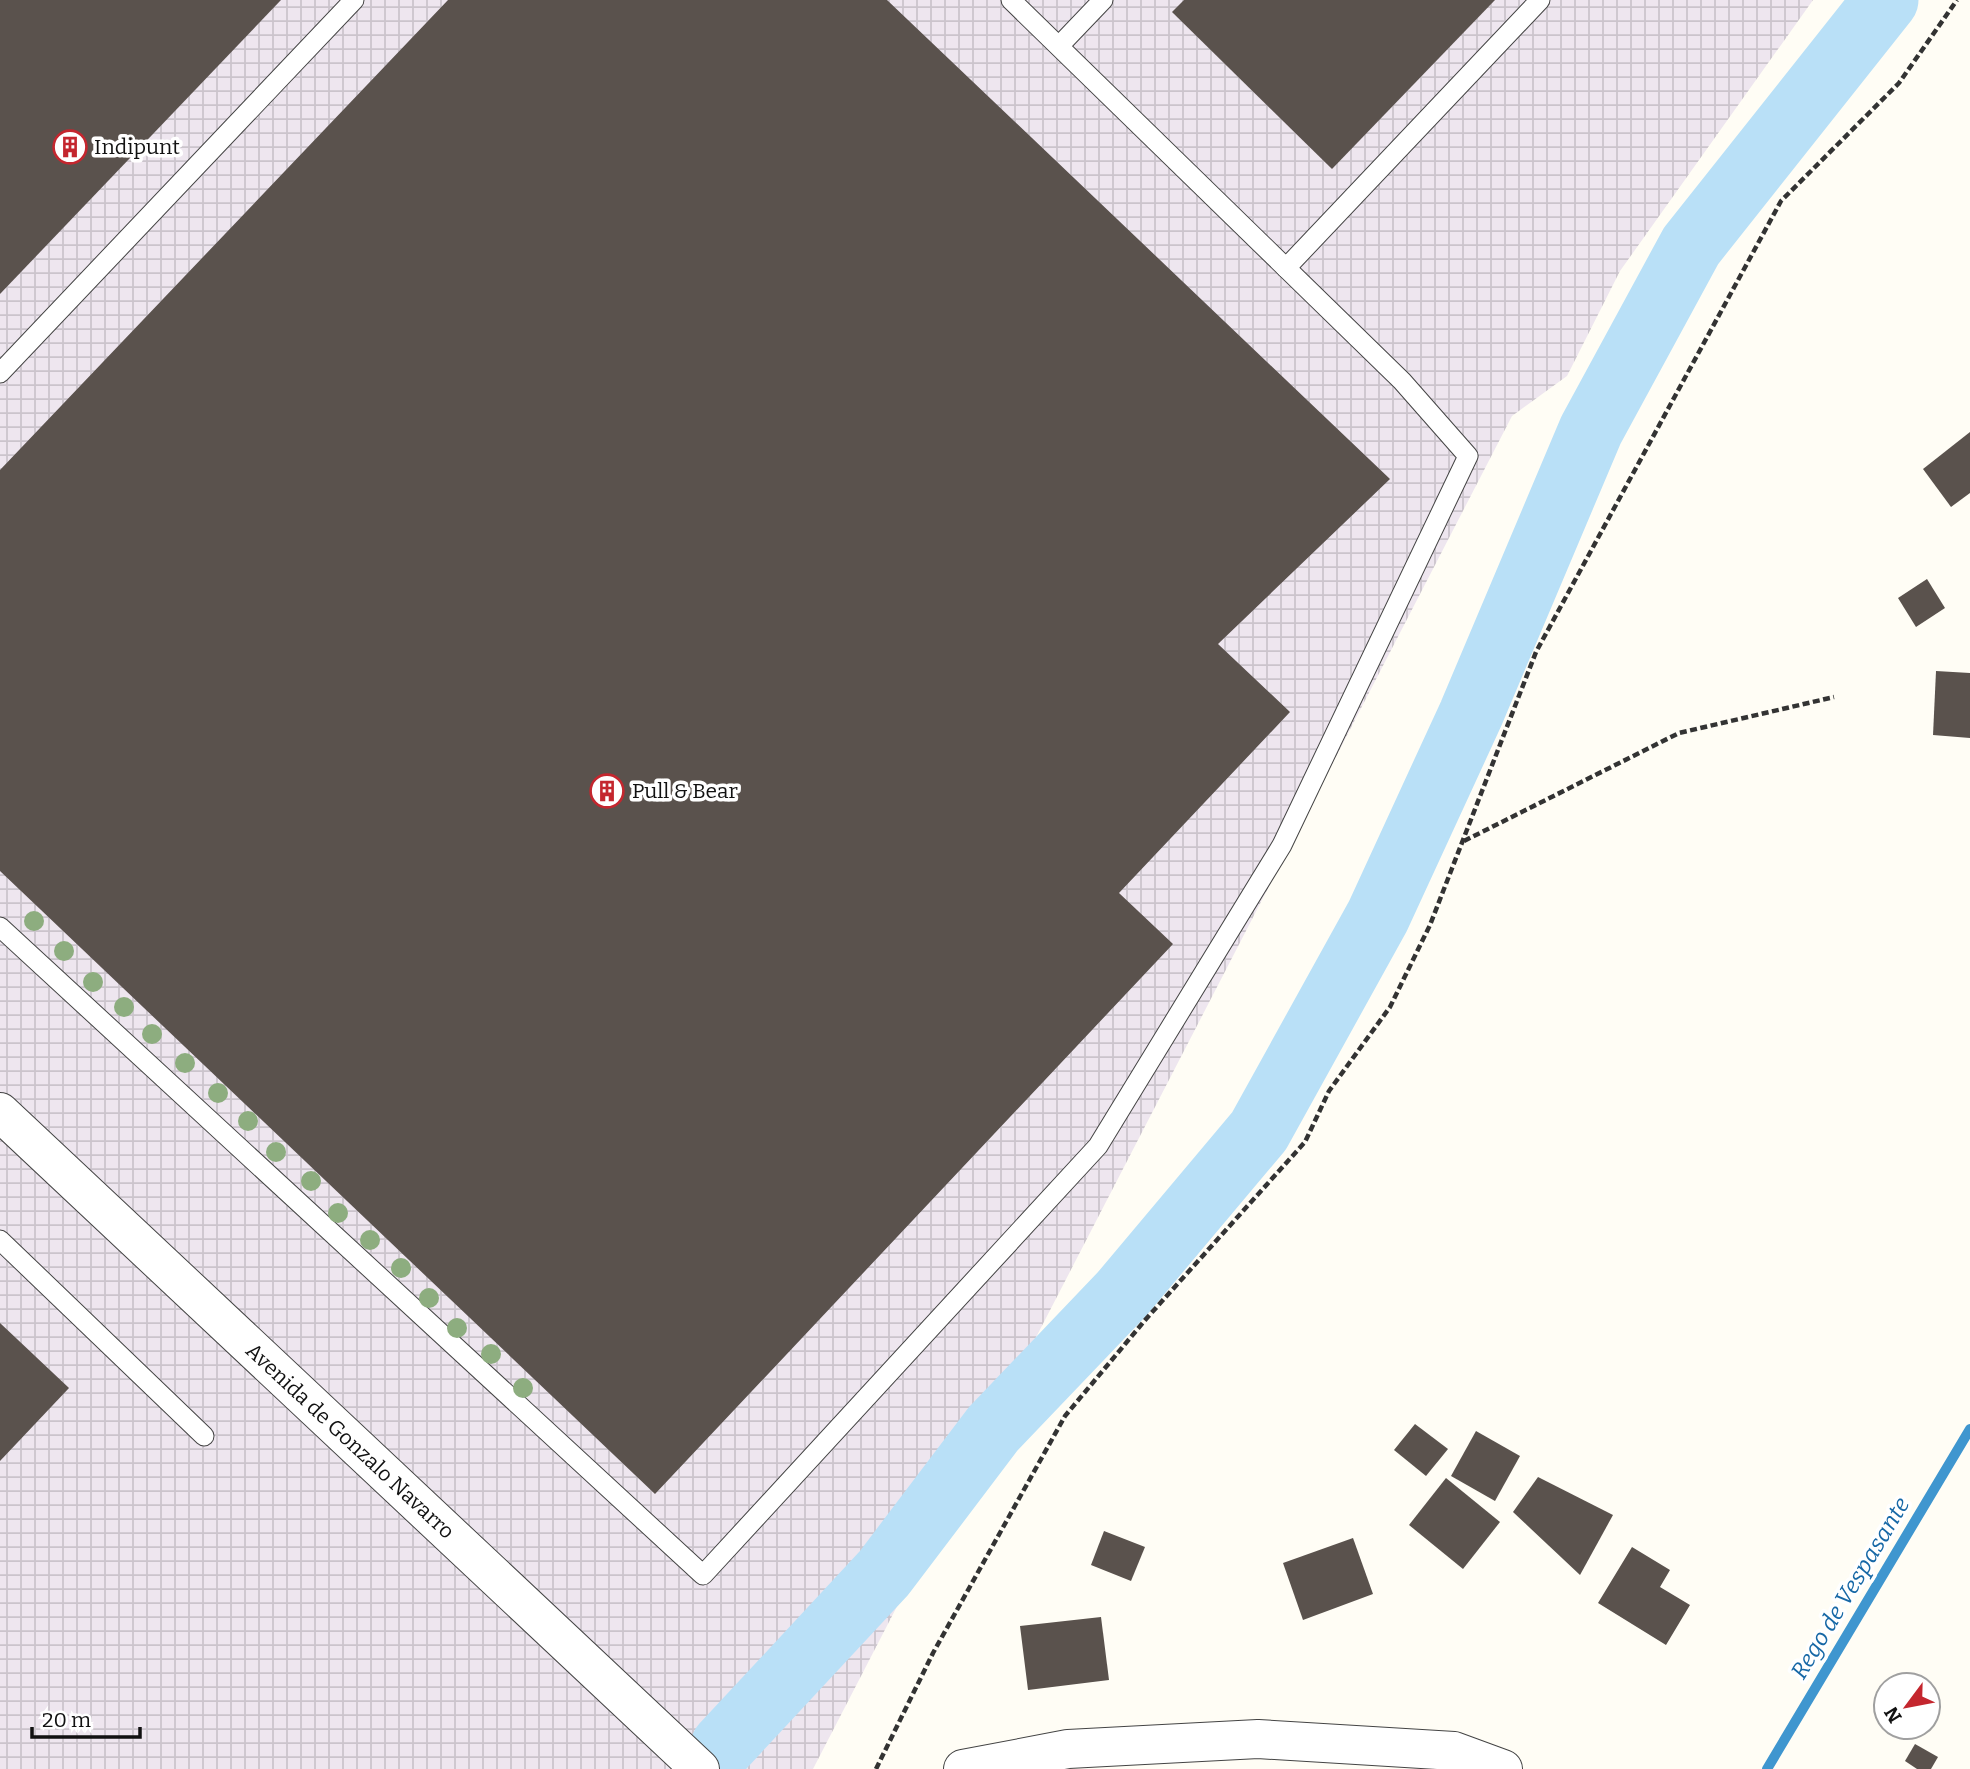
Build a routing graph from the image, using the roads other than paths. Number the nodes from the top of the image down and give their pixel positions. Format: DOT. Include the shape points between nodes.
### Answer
graph roads {
  1 [pos="354,0"];
  2 [pos="1011,0"];
  3 [pos="1103,0"];
  4 [pos="1540,0"];
  5 [pos="1059,47"];
  6 [pos="1286,268"];
  7 [pos="0,373"];
  8 [pos="0,927"];
  9 [pos="0,1112"];
  10 [pos="0,1240"];
  11 [pos="204,1436"];
  12 [pos="700,1769"];
  13 [pos="963,1769"];
  14 [pos="1503,1769"];
  1 -- 7 [label="lane"];
  2 -- 5 [label="lane"];
  3 -- 5 [label="lane"];
  4 -- 6 [label="lane"];
  5 -- 6 [label="lane"];
  6 -- 8 [label="lane" via="1402,381 1468,456 1282,845 1098,1146 703,1575"];
  9 -- 12 [label="street, Avenida de Gonzalo Navarro"];
  10 -- 11 [label="lane"];
  13 -- 14 [label="street" via="1068,1749 1258,1739 1454,1751"];
}
